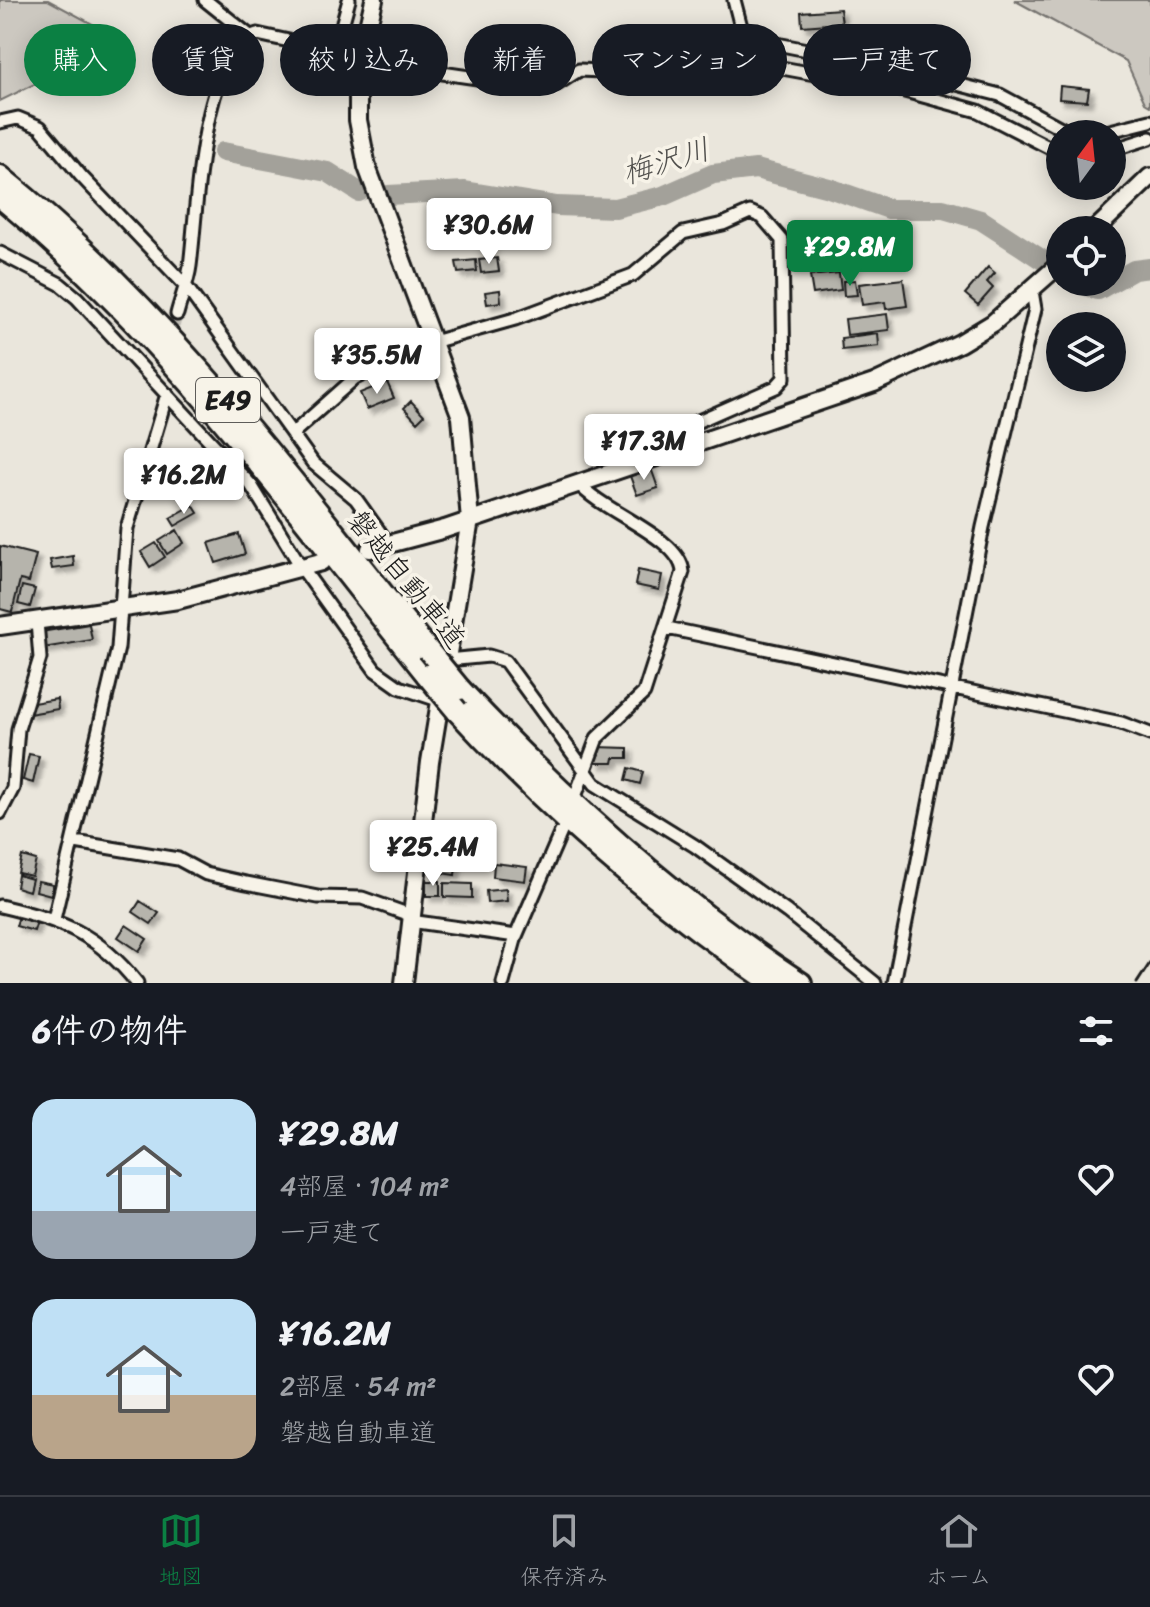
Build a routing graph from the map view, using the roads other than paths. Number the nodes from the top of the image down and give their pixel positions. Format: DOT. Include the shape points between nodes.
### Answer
graph roads {
  1 [pos="205,0"];
  2 [pos="349,0"];
  3 [pos="374,0"];
  4 [pos="734,0"];
  5 [pos="235,24"];
  6 [pos="264,34"];
  7 [pos="448,74"];
  8 [pos="215,96"];
  9 [pos="1046,120"];
  10 [pos="1150,121"];
  11 [pos="0,122"];
  12 [pos="1126,127"];
  13 [pos="1150,138"];
  14 [pos="1046,146"];
  15 [pos="1126,146"];
  16 [pos="0,176"];
  17 [pos="1150,177"];
  18 [pos="0,197"];
  19 [pos="1110,216"];
  20 [pos="0,253"];
  21 [pos="1046,278"];
  22 [pos="185,285"];
  23 [pos="1032,291"];
  24 [pos="177,314"];
  25 [pos="433,342"];
  26 [pos="165,370"];
  27 [pos="158,384"];
  28 [pos="167,394"];
  29 [pos="292,434"];
  30 [pos="668,451"];
  31 [pos="578,483"];
  32 [pos="470,520"];
  33 [pos="389,545"];
  34 [pos="370,549"];
  35 [pos="321,562"];
  36 [pos="302,568"];
  37 [pos="120,611"];
  38 [pos="37,622"];
  39 [pos="0,626"];
  40 [pos="667,628"];
  41 [pos="447,660"];
  42 [pos="951,687"];
  43 [pos="449,706"];
  44 [pos="1150,734"];
  45 [pos="585,771"];
  46 [pos="576,794"];
  47 [pos="0,813"];
  48 [pos="561,832"];
  49 [pos="75,842"];
  50 [pos="0,906"];
  51 [pos="410,918"];
  52 [pos="54,919"];
  53 [pos="516,936"];
  54 [pos="137,983"];
  55 [pos="404,983"];
  56 [pos="503,983"];
  57 [pos="772,983"];
  58 [pos="801,983"];
  59 [pos="875,983"];
  60 [pos="894,983"];
  1 -- 5 [label="street"];
  2 -- 6 [label="street" via="335,51"];
  3 -- 25 [label="street" via="358,69 358,120 367,167"];
  4 -- 9 [label="street" via="741,27 762,41 1000,95"];
  7 -- 14 [label="street" via="538,87 557,84 579,70 625,72 687,60 782,68 901,90 978,111"];
  8 -- 22 [label="street" via="204,136"];
  10 -- 12 [label="street"];
  11 -- 22 [label="street" via="18,118 40,127"];
  13 -- 15 [label="street"];
  16 -- 58 [label="highway, 磐越自動車道 / E49, bridge" via="115,278 182,348 460,689 540,772 678,896"];
  17 -- 19 [label="street"];
  18 -- 43 [label="highway, 磐越自動車道 / E49, bridge" via="182,371"];
  20 -- 27 [label="street" via="77,298"];
  21 -- 23 [label="street"];
  22 -- 24 [label="street"];
  22 -- 29 [label="street"];
  23 -- 30 [label="street" via="960,343 874,383"];
  23 -- 42 [label="street" via="1035,309"];
  25 -- 29 [label="street" via="355,378"];
  25 -- 30 [label="street" via="515,319 633,275 691,229 723,224 750,212 762,217 784,247 784,378 776,387 678,430"];
  25 -- 32 [label="street" via="461,417"];
  26 -- 27 [label="street"];
  27 -- 28 [label="street"];
  28 -- 36 [label="street" via="251,485"];
  28 -- 37 [label="street" via="127,528"];
  29 -- 33 [label="street" via="313,463 371,516"];
  30 -- 31 [label="street"];
  31 -- 32 [label="street"];
  31 -- 40 [label="street" via="678,556 682,581"];
  32 -- 33 [label="street"];
  32 -- 41 [label="street"];
  33 -- 34 [label="street"];
  35 -- 36 [label="street"];
  36 -- 37 [label="street"];
  36 -- 43 [label="street" via="387,681"];
  37 -- 38 [label="street"];
  37 -- 49 [label="street" via="118,648"];
  38 -- 39 [label="street"];
  38 -- 47 [label="street" via="38,667 18,729 13,788"];
  40 -- 42 [label="street"];
  40 -- 45 [label="street" via="644,693 597,738"];
  41 -- 43 [label="street"];
  41 -- 45 [label="street" via="489,656 505,661"];
  42 -- 44 [label="street" via="1121,723"];
  42 -- 60 [label="street"];
  43 -- 51 [label="street"];
  43 -- 57 [label="highway, 磐越自動車道 / E49" via="605,856"];
  45 -- 46 [label="street"];
  45 -- 59 [label="street" via="604,791 695,846 787,912"];
  48 -- 53 [label="street"];
  49 -- 51 [label="street" via="178,859 210,876 318,897 362,898"];
  49 -- 52 [label="street"];
  50 -- 52 [label="street"];
  51 -- 53 [label="street"];
  51 -- 55 [label="street"];
  52 -- 54 [label="street" via="94,940"];
  53 -- 56 [label="street"];
}
